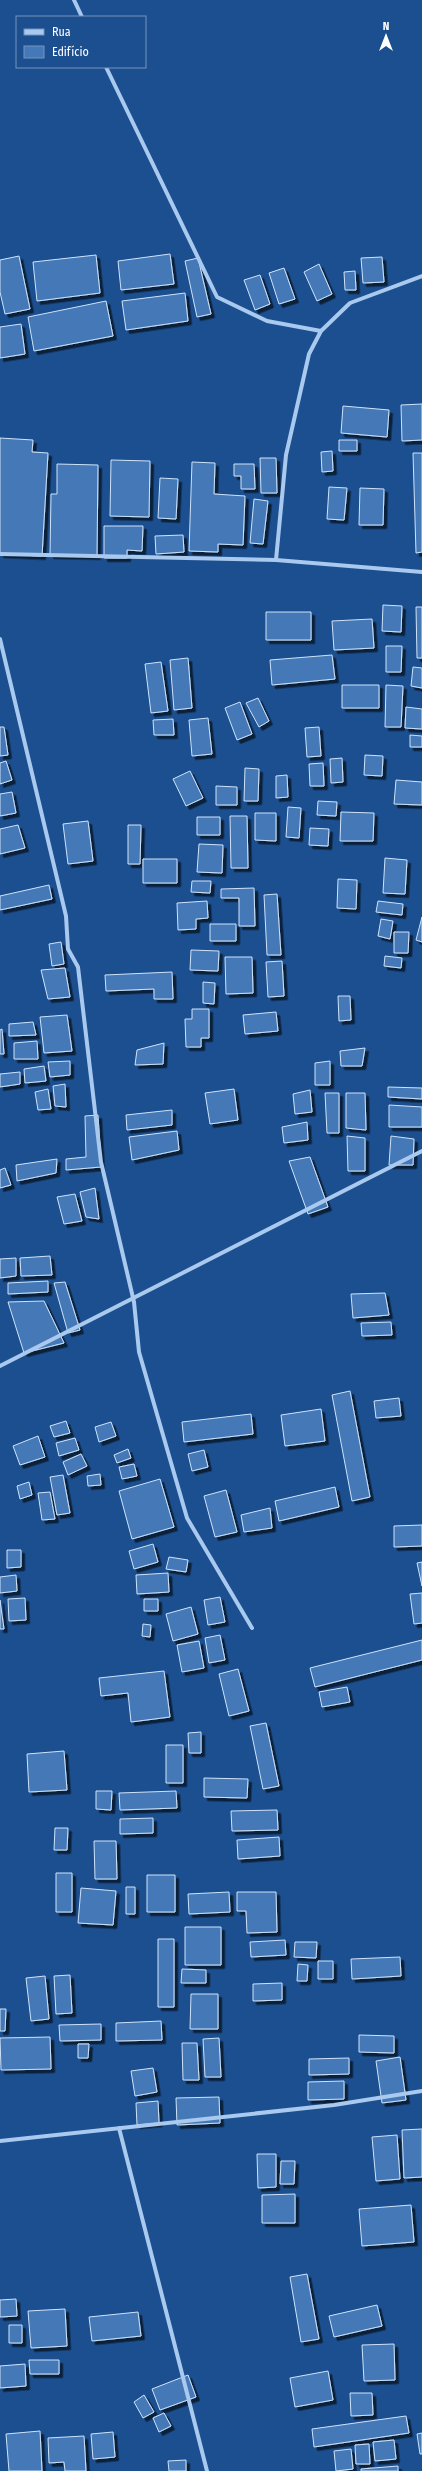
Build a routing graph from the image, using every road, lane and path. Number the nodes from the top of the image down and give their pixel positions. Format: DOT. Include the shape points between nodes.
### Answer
graph roads {
  1 [pos="74,0"];
  2 [pos="82,16"];
  3 [pos="106,68"];
  4 [pos="422,276"];
  5 [pos="321,331"];
  6 [pos="0,554"];
  7 [pos="276,560"];
  8 [pos="422,572"];
  9 [pos="0,639"];
  10 [pos="422,1151"];
  11 [pos="133,1298"];
  12 [pos="0,1366"];
  13 [pos="252,1628"];
  14 [pos="422,2091"];
  15 [pos="118,2128"];
  16 [pos="0,2141"];
  17 [pos="206,2471"];
  1 -- 2 [label="street"];
  3 -- 5 [label="street" via="217,297 267,321"];
  4 -- 5 [label="street" via="350,303"];
  5 -- 7 [label="street" via="309,354 286,455"];
  6 -- 7 [label="street"];
  7 -- 8 [label="street"];
  9 -- 11 [label="street" via="66,916 68,949 78,966 101,1162"];
  10 -- 11 [label="street"];
  11 -- 12 [label="street"];
  11 -- 13 [label="street" via="139,1352 187,1518"];
  14 -- 15 [label="street" via="334,2105"];
  15 -- 16 [label="street"];
  15 -- 17 [label="street"];
}
